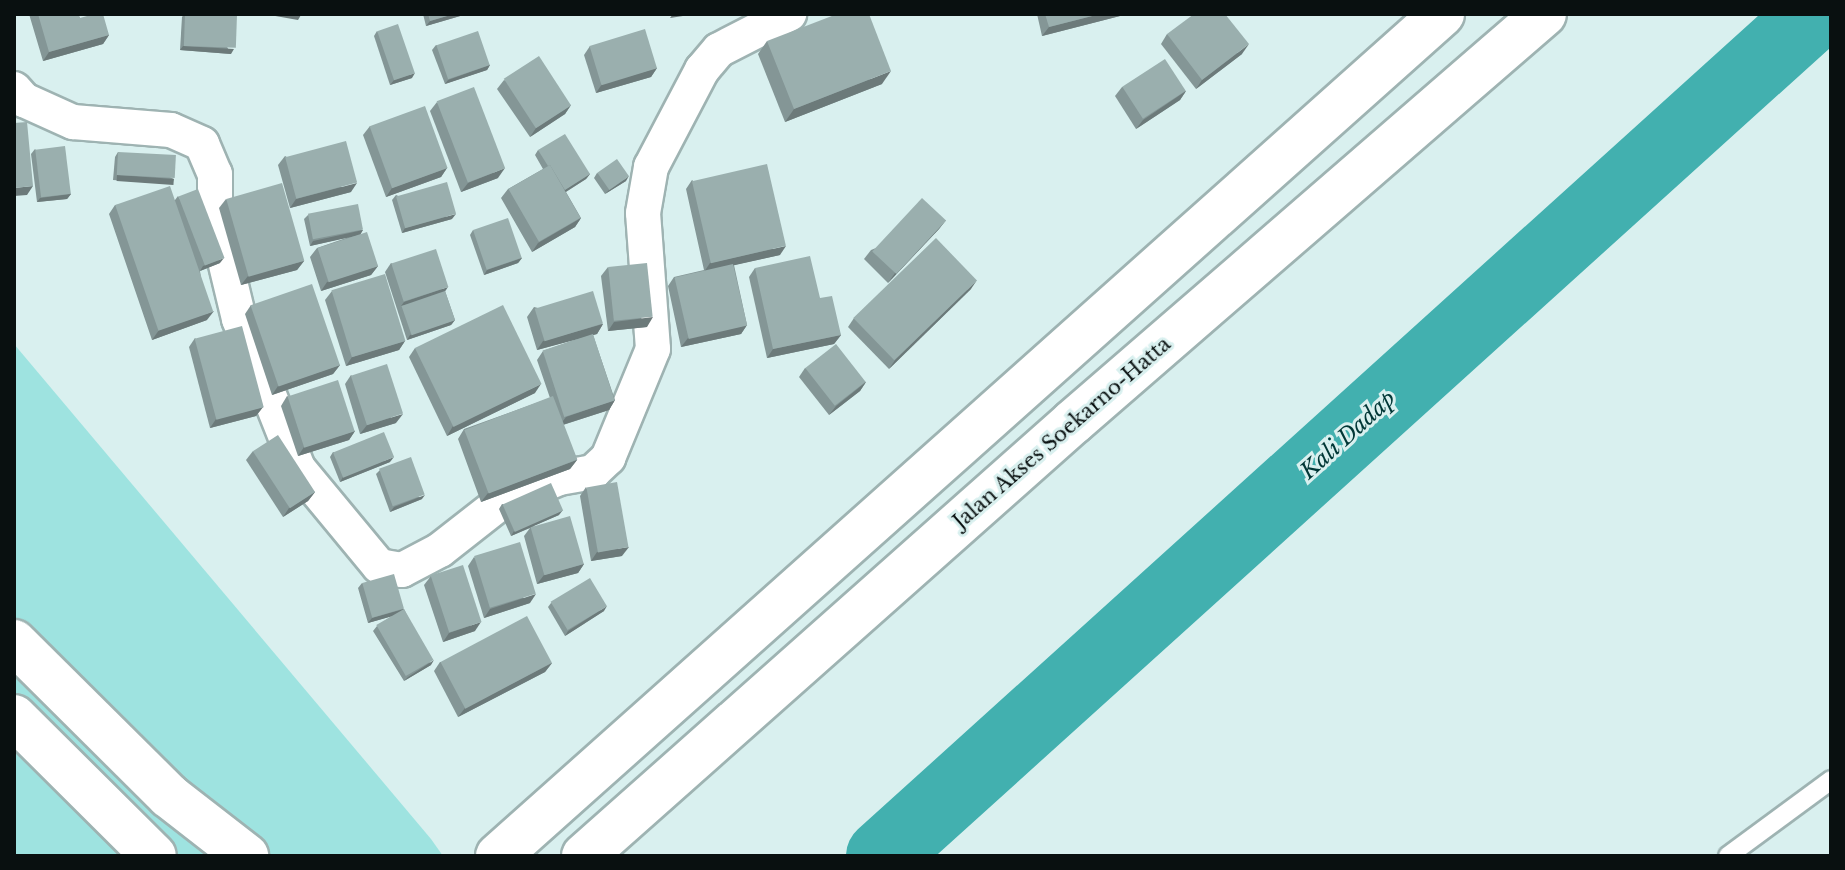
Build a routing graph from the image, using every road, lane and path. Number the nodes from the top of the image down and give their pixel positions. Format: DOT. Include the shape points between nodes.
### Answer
graph roads {
  1 [pos="789,14"];
  2 [pos="1442,14"];
  3 [pos="1544,14"];
  4 [pos="14,89"];
  5 [pos="14,642"];
  6 [pos="14,717"];
  7 [pos="1831,780"];
  8 [pos="154,856"];
  9 [pos="246,856"];
  10 [pos="498,856"];
  11 [pos="584,856"];
  12 [pos="1728,856"];
  1 -- 4 [label="street" via="719,50 702,70 651,167 643,213 653,349 608,458 593,472 559,478 500,503 440,550 402,570 379,566 298,468 239,319 215,219 215,174 202,144 171,130 73,122 24,100"];
  2 -- 10 [label="main road"];
  3 -- 11 [label="main road, Jalan Akses Soekarno-Hatta" via="1085,411"];
  5 -- 9 [label="main road" via="169,796"];
  6 -- 8 [label="main road"];
  7 -- 12 [label="lane"];
}
